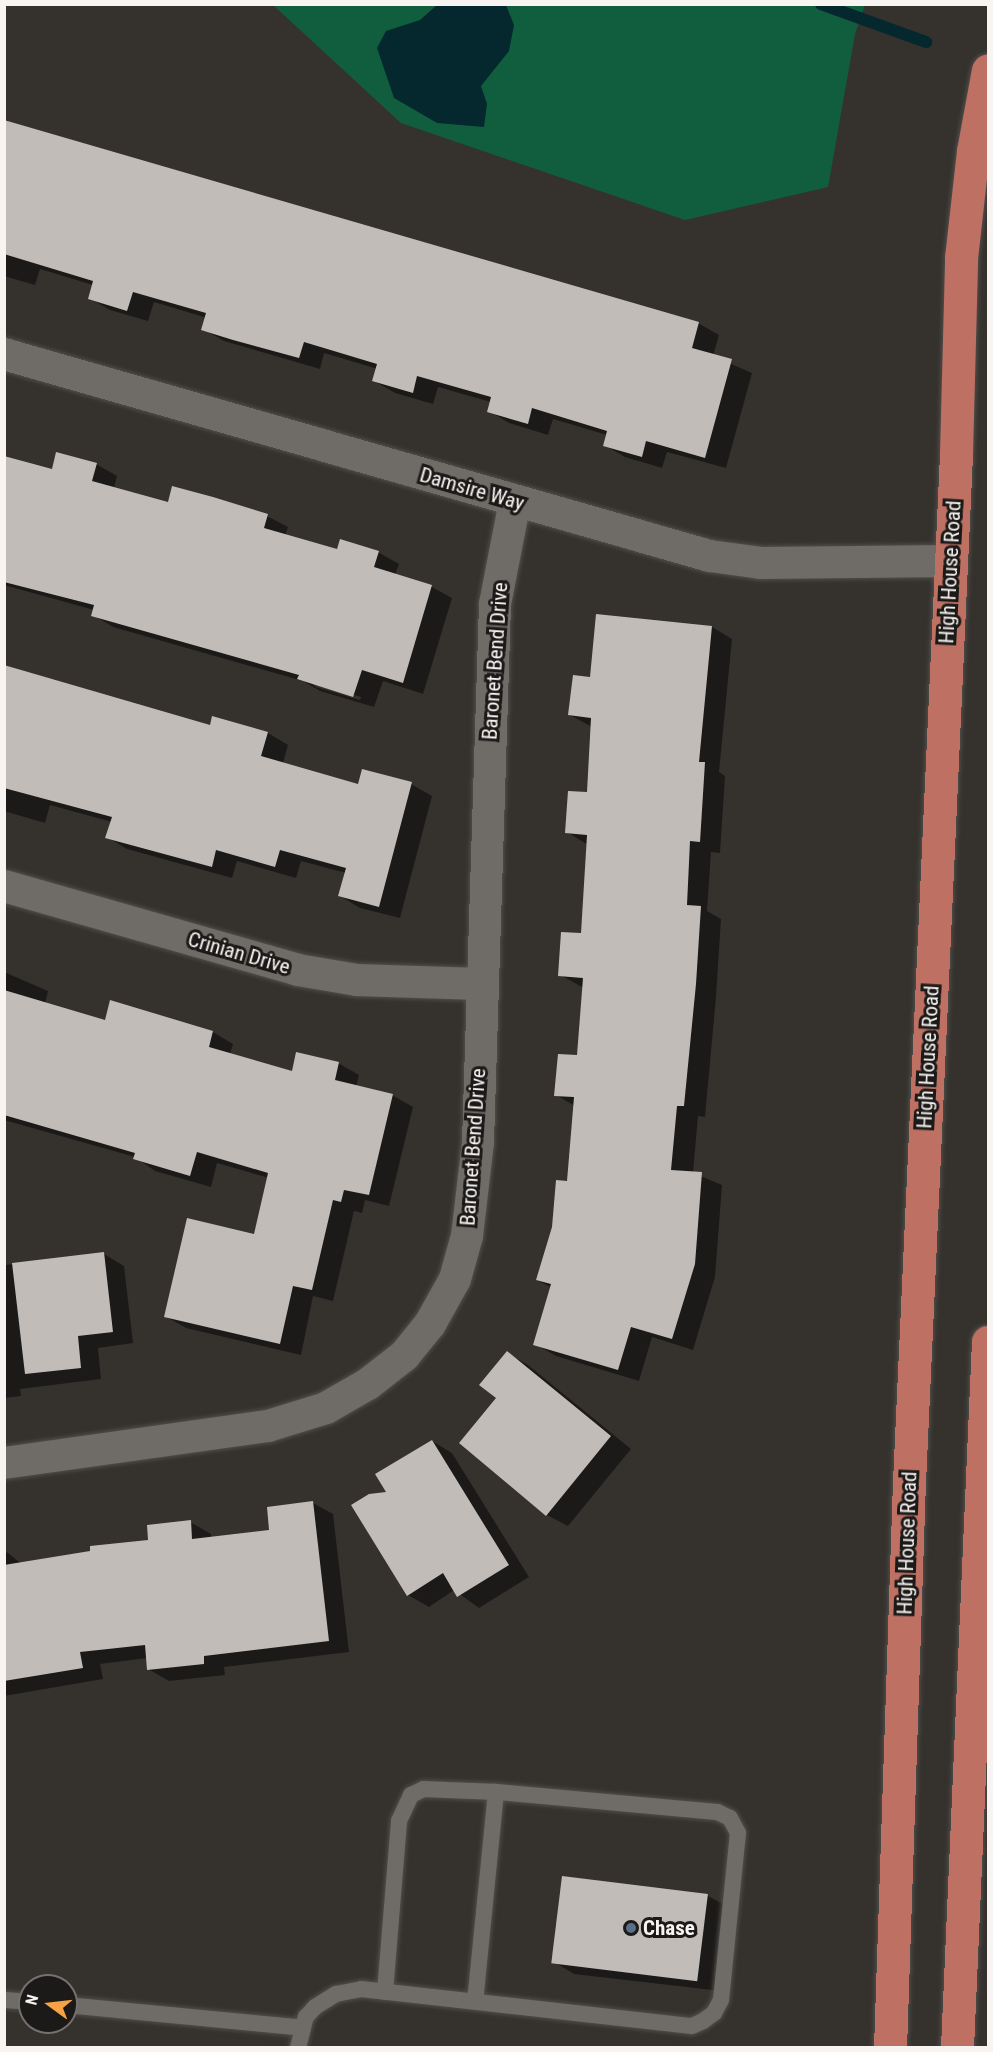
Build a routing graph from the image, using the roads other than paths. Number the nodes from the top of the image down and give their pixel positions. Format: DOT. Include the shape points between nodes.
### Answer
graph roads {
  1 [pos="988,70"];
  2 [pos="4,354"];
  3 [pos="515,501"];
  4 [pos="950,561"];
  5 [pos="4,886"];
  6 [pos="480,984"];
  7 [pos="988,1342"];
  8 [pos="4,1463"];
  9 [pos="496,1792"];
  10 [pos="385,1992"];
  11 [pos="476,2001"];
  12 [pos="78,2006"];
  13 [pos="303,2028"];
  14 [pos="298,2048"];
  15 [pos="891,2048"];
  16 [pos="957,2048"];
  1 -- 4 [label="main road, High House Road" via="960,258"];
  2 -- 3 [label="street, Damsire Way"];
  3 -- 4 [label="street, Damsire Way" via="710,556 761,562"];
  3 -- 6 [label="street, Baronet Bend Drive" via="495,604"];
  4 -- 15 [label="main road, High House Road" via="910,1470"];
  5 -- 6 [label="street, Crinian Drive" via="298,969 357,980"];
  6 -- 8 [label="street, Baronet Bend Drive" via="478,1142 467,1236 455,1279 430,1324 404,1356 368,1384 326,1408 268,1426"];
  7 -- 16 [label="main road"];
  9 -- 10 [label="lane" via="424,1789 411,1795 399,1821"];
  9 -- 11 [label="lane"];
  9 -- 11 [label="lane" via="717,1812 730,1818 738,1833 721,2000 714,2013 703,2021 692,2026"];
  10 -- 11 [label="lane"];
  10 -- 13 [label="lane" via="362,1989 336,1994 306,2017"];
  12 -- 13 [label="lane"];
  13 -- 14 [label="lane"];
}
